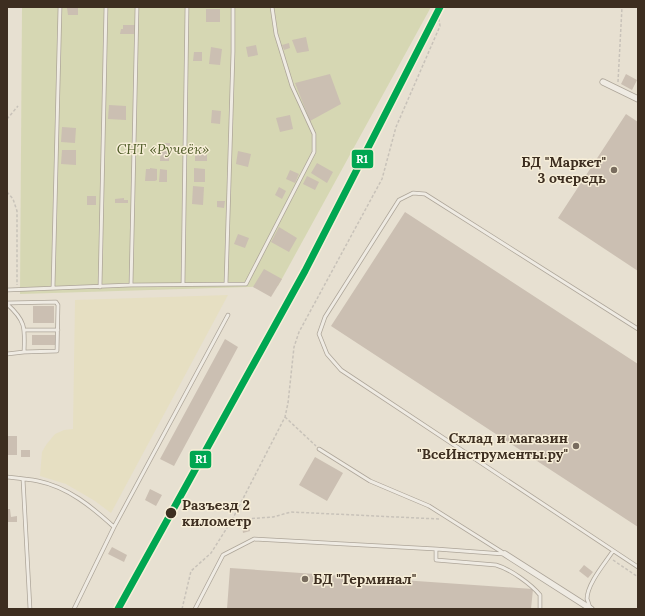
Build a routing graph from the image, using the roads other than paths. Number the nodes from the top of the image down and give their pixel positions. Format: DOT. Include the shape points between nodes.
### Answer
graph roads {
  1 [pos="60,7"];
  2 [pos="106,7"];
  3 [pos="137,7"];
  4 [pos="187,7"];
  5 [pos="233,7"];
  6 [pos="272,7"];
  7 [pos="603,82"];
  8 [pos="638,99"];
  9 [pos="183,284"];
  10 [pos="226,284"];
  11 [pos="131,285"];
  12 [pos="100,287"];
  13 [pos="53,288"];
  14 [pos="7,290"];
  15 [pos="7,304"];
  16 [pos="228,315"];
  17 [pos="638,329"];
  18 [pos="24,330"];
  19 [pos="58,330"];
  20 [pos="24,352"];
  21 [pos="7,354"];
  22 [pos="319,448"];
  23 [pos="7,477"];
  24 [pos="23,479"];
  25 [pos="114,527"];
  26 [pos="436,549"];
  27 [pos="613,551"];
  28 [pos="505,554"];
  29 [pos="638,568"];
  30 [pos="30,609"];
  31 [pos="74,609"];
  32 [pos="195,609"];
  33 [pos="540,609"];
  34 [pos="591,609"];
  1 -- 13 [label="lane"];
  2 -- 12 [label="lane"];
  3 -- 11 [label="lane"];
  4 -- 9 [label="lane"];
  5 -- 10 [label="lane"];
  6 -- 10 [label="lane" via="276,34 292,86 314,134 314,152 246,284"];
  7 -- 8 [label="street"];
  9 -- 10 [label="lane"];
  9 -- 11 [label="lane"];
  11 -- 12 [label="lane"];
  12 -- 13 [label="lane"];
  13 -- 14 [label="lane"];
  15 -- 18 [label="lane" via="22,322"];
  15 -- 19 [label="lane" via="56,302"];
  16 -- 25 [label="lane"];
  17 -- 27 [label="lane" via="425,194 413,193 399,200 325,317 319,334 327,354 341,370"];
  18 -- 19 [label="lane"];
  18 -- 20 [label="lane"];
  19 -- 20 [label="lane" via="57,351"];
  20 -- 21 [label="lane"];
  22 -- 28 [label="lane" via="370,481 429,506"];
  23 -- 24 [label="lane"];
  24 -- 25 [label="lane" via="39,481 62,489 86,502"];
  24 -- 30 [label="lane"];
  25 -- 31 [label="lane"];
  26 -- 28 [label="lane"];
  26 -- 32 [label="lane" via="254,539 223,555"];
  26 -- 33 [label="lane" via="436,560 503,567 535,589 540,595"];
  27 -- 29 [label="lane"];
  27 -- 34 [label="lane" via="589,589"];
  28 -- 34 [label="street"];
}
